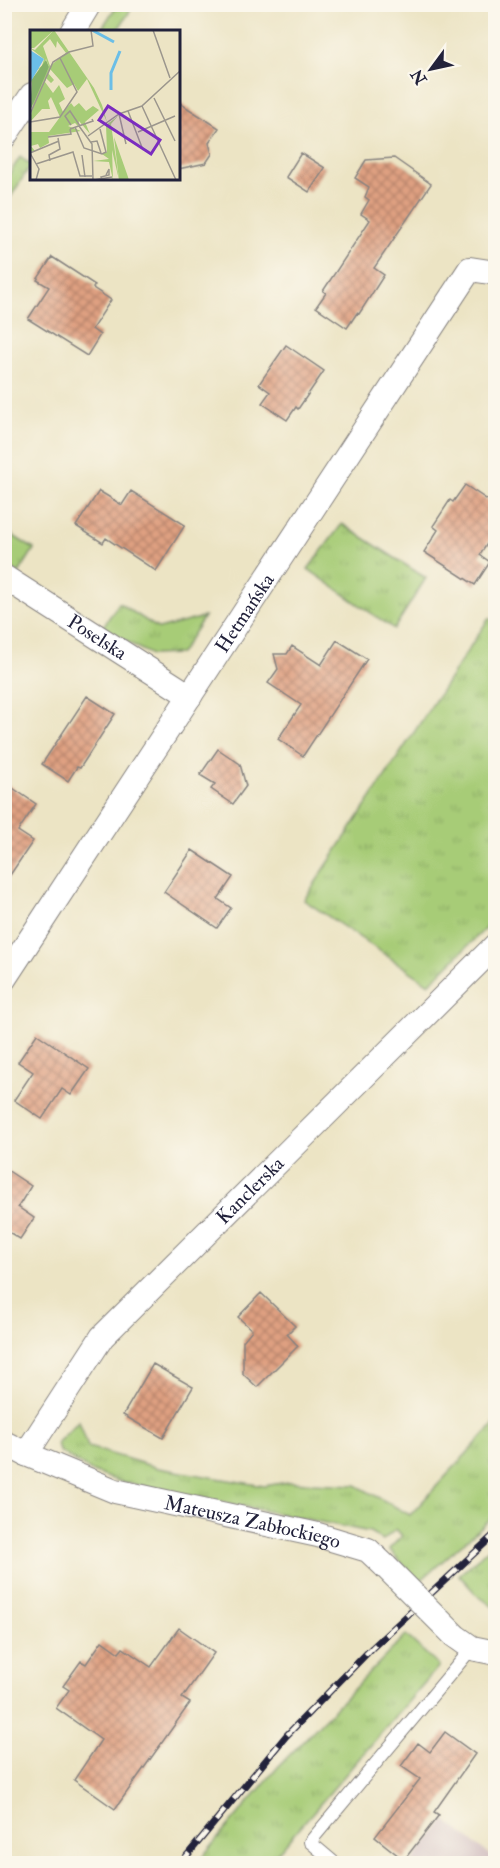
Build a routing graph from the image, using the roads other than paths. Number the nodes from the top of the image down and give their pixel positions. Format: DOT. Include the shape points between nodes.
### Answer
graph roads {
  1 [pos="89,4"];
  2 [pos="73,30"];
  3 [pos="30,98"];
  4 [pos="4,137"];
  5 [pos="495,273"];
  6 [pos="4,578"];
  7 [pos="190,696"];
  8 [pos="495,945"];
  9 [pos="4,979"];
  10 [pos="4,1443"];
  11 [pos="26,1454"];
  12 [pos="463,1642"];
  13 [pos="495,1653"];
  14 [pos="336,1863"];
  1 -- 2 [label="street"];
  3 -- 4 [label="street"];
  5 -- 7 [label="street, Hetmańska" via="470,269"];
  6 -- 7 [label="street, Poselska"];
  7 -- 9 [label="street, Hetmańska"];
  8 -- 11 [label="street, Kanclerska" via="102,1336"];
  10 -- 11 [label="street, Mateusza Zabłockiego"];
  11 -- 12 [label="street, Mateusza Zabłockiego, bridge" via="115,1491 318,1535 368,1550"];
  12 -- 13 [label="street"];
  12 -- 14 [label="lane" via="310,1842"];
}
